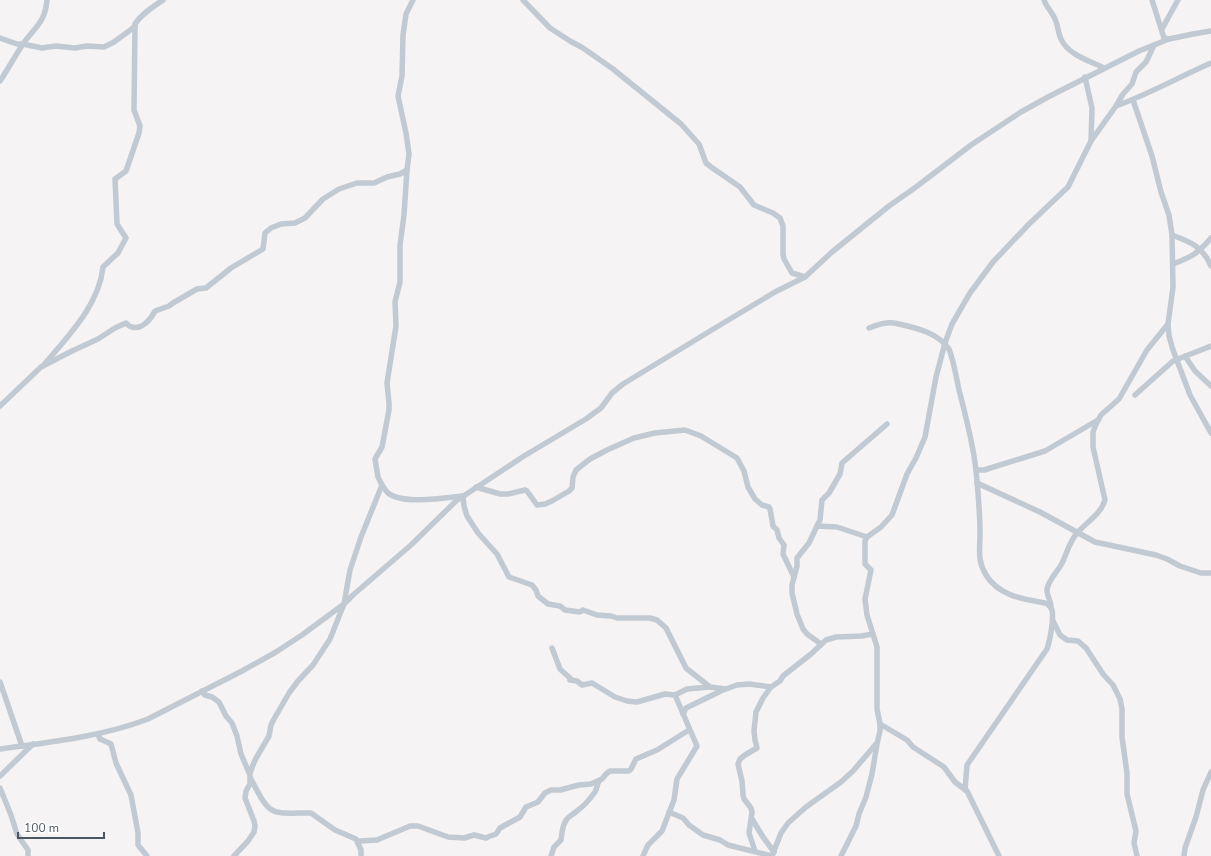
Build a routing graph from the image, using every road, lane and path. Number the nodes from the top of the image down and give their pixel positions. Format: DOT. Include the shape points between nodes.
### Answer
graph roads {
  1 [pos="47,0"];
  2 [pos="163,0"];
  3 [pos="413,0"];
  4 [pos="523,0"];
  5 [pos="1044,0"];
  6 [pos="1152,0"];
  7 [pos="1178,0"];
  8 [pos="135,26"];
  9 [pos="1162,30"];
  10 [pos="1211,31"];
  11 [pos="0,38"];
  12 [pos="1169,39"];
  13 [pos="23,44"];
  14 [pos="1154,45"];
  15 [pos="1211,63"];
  16 [pos="1104,68"];
  17 [pos="1085,77"];
  18 [pos="0,81"];
  19 [pos="1133,100"];
  20 [pos="1116,106"];
  21 [pos="1091,141"];
  22 [pos="407,170"];
  23 [pos="1172,235"];
  24 [pos="1211,238"];
  25 [pos="1201,250"];
  26 [pos="1173,264"];
  27 [pos="1211,266"];
  28 [pos="805,277"];
  29 [pos="1168,324"];
  30 [pos="869,328"];
  31 [pos="945,343"];
  32 [pos="1211,346"];
  33 [pos="1185,356"];
  34 [pos="1176,359"];
  35 [pos="41,367"];
  36 [pos="1211,386"];
  37 [pos="1135,395"];
  38 [pos="0,406"];
  39 [pos="1098,420"];
  40 [pos="887,424"];
  41 [pos="1211,433"];
  42 [pos="976,470"];
  43 [pos="977,483"];
  44 [pos="382,485"];
  45 [pos="476,487"];
  46 [pos="464,496"];
  47 [pos="817,526"];
  48 [pos="1077,533"];
  49 [pos="868,537"];
  50 [pos="1211,573"];
  51 [pos="794,577"];
  52 [pos="344,604"];
  53 [pos="1050,607"];
  54 [pos="1052,619"];
  55 [pos="873,634"];
  56 [pos="821,644"];
  57 [pos="552,648"];
  58 [pos="0,682"];
  59 [pos="710,687"];
  60 [pos="771,687"];
  61 [pos="726,689"];
  62 [pos="202,691"];
  63 [pos="675,695"];
  64 [pos="683,714"];
  65 [pos="880,724"];
  66 [pos="689,730"];
  67 [pos="98,734"];
  68 [pos="33,744"];
  69 [pos="877,744"];
  70 [pos="22,746"];
  71 [pos="0,749"];
  72 [pos="1211,772"];
  73 [pos="0,776"];
  74 [pos="250,776"];
  75 [pos="599,780"];
  76 [pos="0,788"];
  77 [pos="965,790"];
  78 [pos="669,812"];
  79 [pos="752,819"];
  80 [pos="358,842"];
  81 [pos="756,851"];
  82 [pos="772,855"];
  83 [pos="28,856"];
  84 [pos="147,856"];
  85 [pos="234,856"];
  86 [pos="361,856"];
  87 [pos="551,856"];
  88 [pos="643,856"];
  89 [pos="841,856"];
  90 [pos="999,856"];
  91 [pos="1137,856"];
  92 [pos="1184,856"];
  1 -- 13 [label="street" via="43,20"];
  2 -- 8 [label="street" via="137,20"];
  3 -- 22 [label="street" via="406,14 402,76 398,96 408,144"];
  4 -- 28 [label="street" via="550,28 613,69 681,124 699,144 706,162 711,167 740,187 758,208 780,218 786,263 792,273"];
  5 -- 16 [label="street" via="1055,19 1065,46"];
  6 -- 9 [label="street"];
  7 -- 9 [label="street"];
  8 -- 13 [label="street" via="104,47 42,48"];
  8 -- 35 [label="street" via="134,110 140,126 126,171 115,179 117,224 126,238 118,253 103,267 102,278 93,301"];
  9 -- 12 [label="street" via="1164,38"];
  10 -- 12 [label="street"];
  11 -- 13 [label="street"];
  12 -- 14 [label="street"];
  13 -- 18 [label="street"];
  14 -- 16 [label="street"];
  14 -- 20 [label="street"];
  15 -- 19 [label="street"];
  16 -- 17 [label="street"];
  17 -- 21 [label="street" via="1092,108"];
  17 -- 28 [label="street" via="1021,112 971,145 884,210"];
  19 -- 20 [label="street"];
  19 -- 23 [label="street" via="1169,214"];
  20 -- 21 [label="street"];
  21 -- 31 [label="street" via="1068,187 1029,224 980,279 952,324"];
  22 -- 35 [label="street" via="374,183 358,183 339,189 323,199 305,218 296,223 271,228 265,233 263,249 231,268 206,288 197,289 170,306 155,311 151,319 140,327 132,327 126,323"];
  22 -- 44 [label="street" via="400,245 400,282 395,302 396,326 387,383 389,410 382,447 375,459"];
  23 -- 25 [label="street"];
  23 -- 26 [label="street"];
  24 -- 25 [label="street"];
  25 -- 26 [label="street"];
  25 -- 27 [label="street"];
  26 -- 29 [label="street" via="1173,298"];
  28 -- 45 [label="street" via="629,380 616,389 601,408 586,419"];
  29 -- 34 [label="street"];
  29 -- 39 [label="street" via="1147,350 1119,399"];
  30 -- 31 [label="street" via="886,323 903,325 929,333"];
  31 -- 42 [label="street" via="952,356"];
  31 -- 49 [label="street" via="923,443 907,474 892,515"];
  32 -- 33 [label="street"];
  33 -- 34 [label="street"];
  33 -- 36 [label="street" via="1195,371"];
  34 -- 37 [label="street"];
  34 -- 41 [label="street" via="1190,395"];
  35 -- 38 [label="street"];
  39 -- 42 [label="street" via="1045,451 984,470"];
  39 -- 48 [label="street" via="1093,432 1093,447 1105,500 1098,513"];
  40 -- 47 [label="street" via="842,463 840,474 829,494 822,500"];
  42 -- 43 [label="street"];
  43 -- 48 [label="street" via="1040,512"];
  43 -- 53 [label="street" via="979,557 986,575 1005,593 1045,603"];
  44 -- 46 [label="street" via="389,494 403,498 422,500"];
  44 -- 52 [label="street" via="350,570"];
  45 -- 46 [label="street"];
  45 -- 51 [label="street" via="500,494 526,490 537,505 545,504 570,491 576,470 598,454 634,438 685,430 701,436 737,458 755,499 770,509 773,526 784,545 783,554"];
  46 -- 52 [label="street"];
  46 -- 59 [label="street" via="467,516 478,533 498,554 509,577 532,585 544,601 565,610 583,610 617,618 657,620 666,628 686,668"];
  47 -- 49 [label="street" via="837,527"];
  47 -- 51 [label="street" via="809,543 796,558"];
  48 -- 50 [label="street" via="1100,544 1156,555 1201,573"];
  48 -- 53 [label="street" via="1048,586"];
  49 -- 55 [label="street" via="864,545 865,564 870,570 864,599"];
  51 -- 56 [label="street" via="792,593 801,624 807,634"];
  52 -- 62 [label="street" via="276,652"];
  52 -- 74 [label="street" via="330,639 313,665 289,693 274,719"];
  53 -- 54 [label="street"];
  54 -- 77 [label="street" via="1050,640 1045,652 967,765"];
  54 -- 91 [label="street" via="1060,636 1078,641 1086,648 1120,699 1127,794 1136,831 1134,843"];
  55 -- 56 [label="street" via="836,637"];
  55 -- 65 [label="street" via="877,647 877,708"];
  56 -- 60 [label="street"];
  57 -- 63 [label="street" via="560,669 570,680 582,685 592,684 627,701 637,702 665,694"];
  58 -- 70 [label="street"];
  59 -- 61 [label="street"];
  59 -- 63 [label="street" via="687,688"];
  60 -- 61 [label="street" via="748,684"];
  60 -- 79 [label="street" via="756,712 754,731 757,748 740,759 738,764 744,799 751,808"];
  61 -- 64 [label="street" via="686,708"];
  62 -- 67 [label="street" via="148,719"];
  62 -- 74 [label="street" via="219,702 232,723"];
  63 -- 64 [label="street"];
  64 -- 66 [label="street"];
  65 -- 69 [label="street"];
  65 -- 77 [label="street" via="944,767"];
  66 -- 75 [label="street" via="657,750 636,759 629,771 610,771"];
  66 -- 78 [label="street" via="697,746 677,779 674,800"];
  67 -- 68 [label="street"];
  67 -- 84 [label="street" via="100,739 111,744 116,763 131,795 138,845"];
  68 -- 70 [label="street"];
  68 -- 73 [label="street"];
  69 -- 82 [label="street" via="853,771 788,823"];
  69 -- 89 [label="street" via="866,797 856,826"];
  70 -- 71 [label="street"];
  72 -- 92 [label="street" via="1203,790"];
  74 -- 80 [label="street" via="270,810 281,813 311,812 335,830"];
  74 -- 85 [label="street" via="245,798 254,822 254,832"];
  75 -- 80 [label="street" via="587,785 545,793 538,802 526,807 520,817 486,838 474,835 464,838 448,836 418,826 410,826 377,840"];
  75 -- 87 [label="street" via="596,791 566,820 561,840 554,847"];
  76 -- 83 [label="street" via="16,834 28,850"];
  77 -- 90 [label="street"];
  78 -- 81 [label="street" via="683,818 703,835 728,845"];
  78 -- 88 [label="street" via="662,831 648,845"];
  79 -- 81 [label="street" via="749,836"];
  79 -- 82 [label="street"];
  80 -- 86 [label="street"];
  81 -- 82 [label="street"];
}
